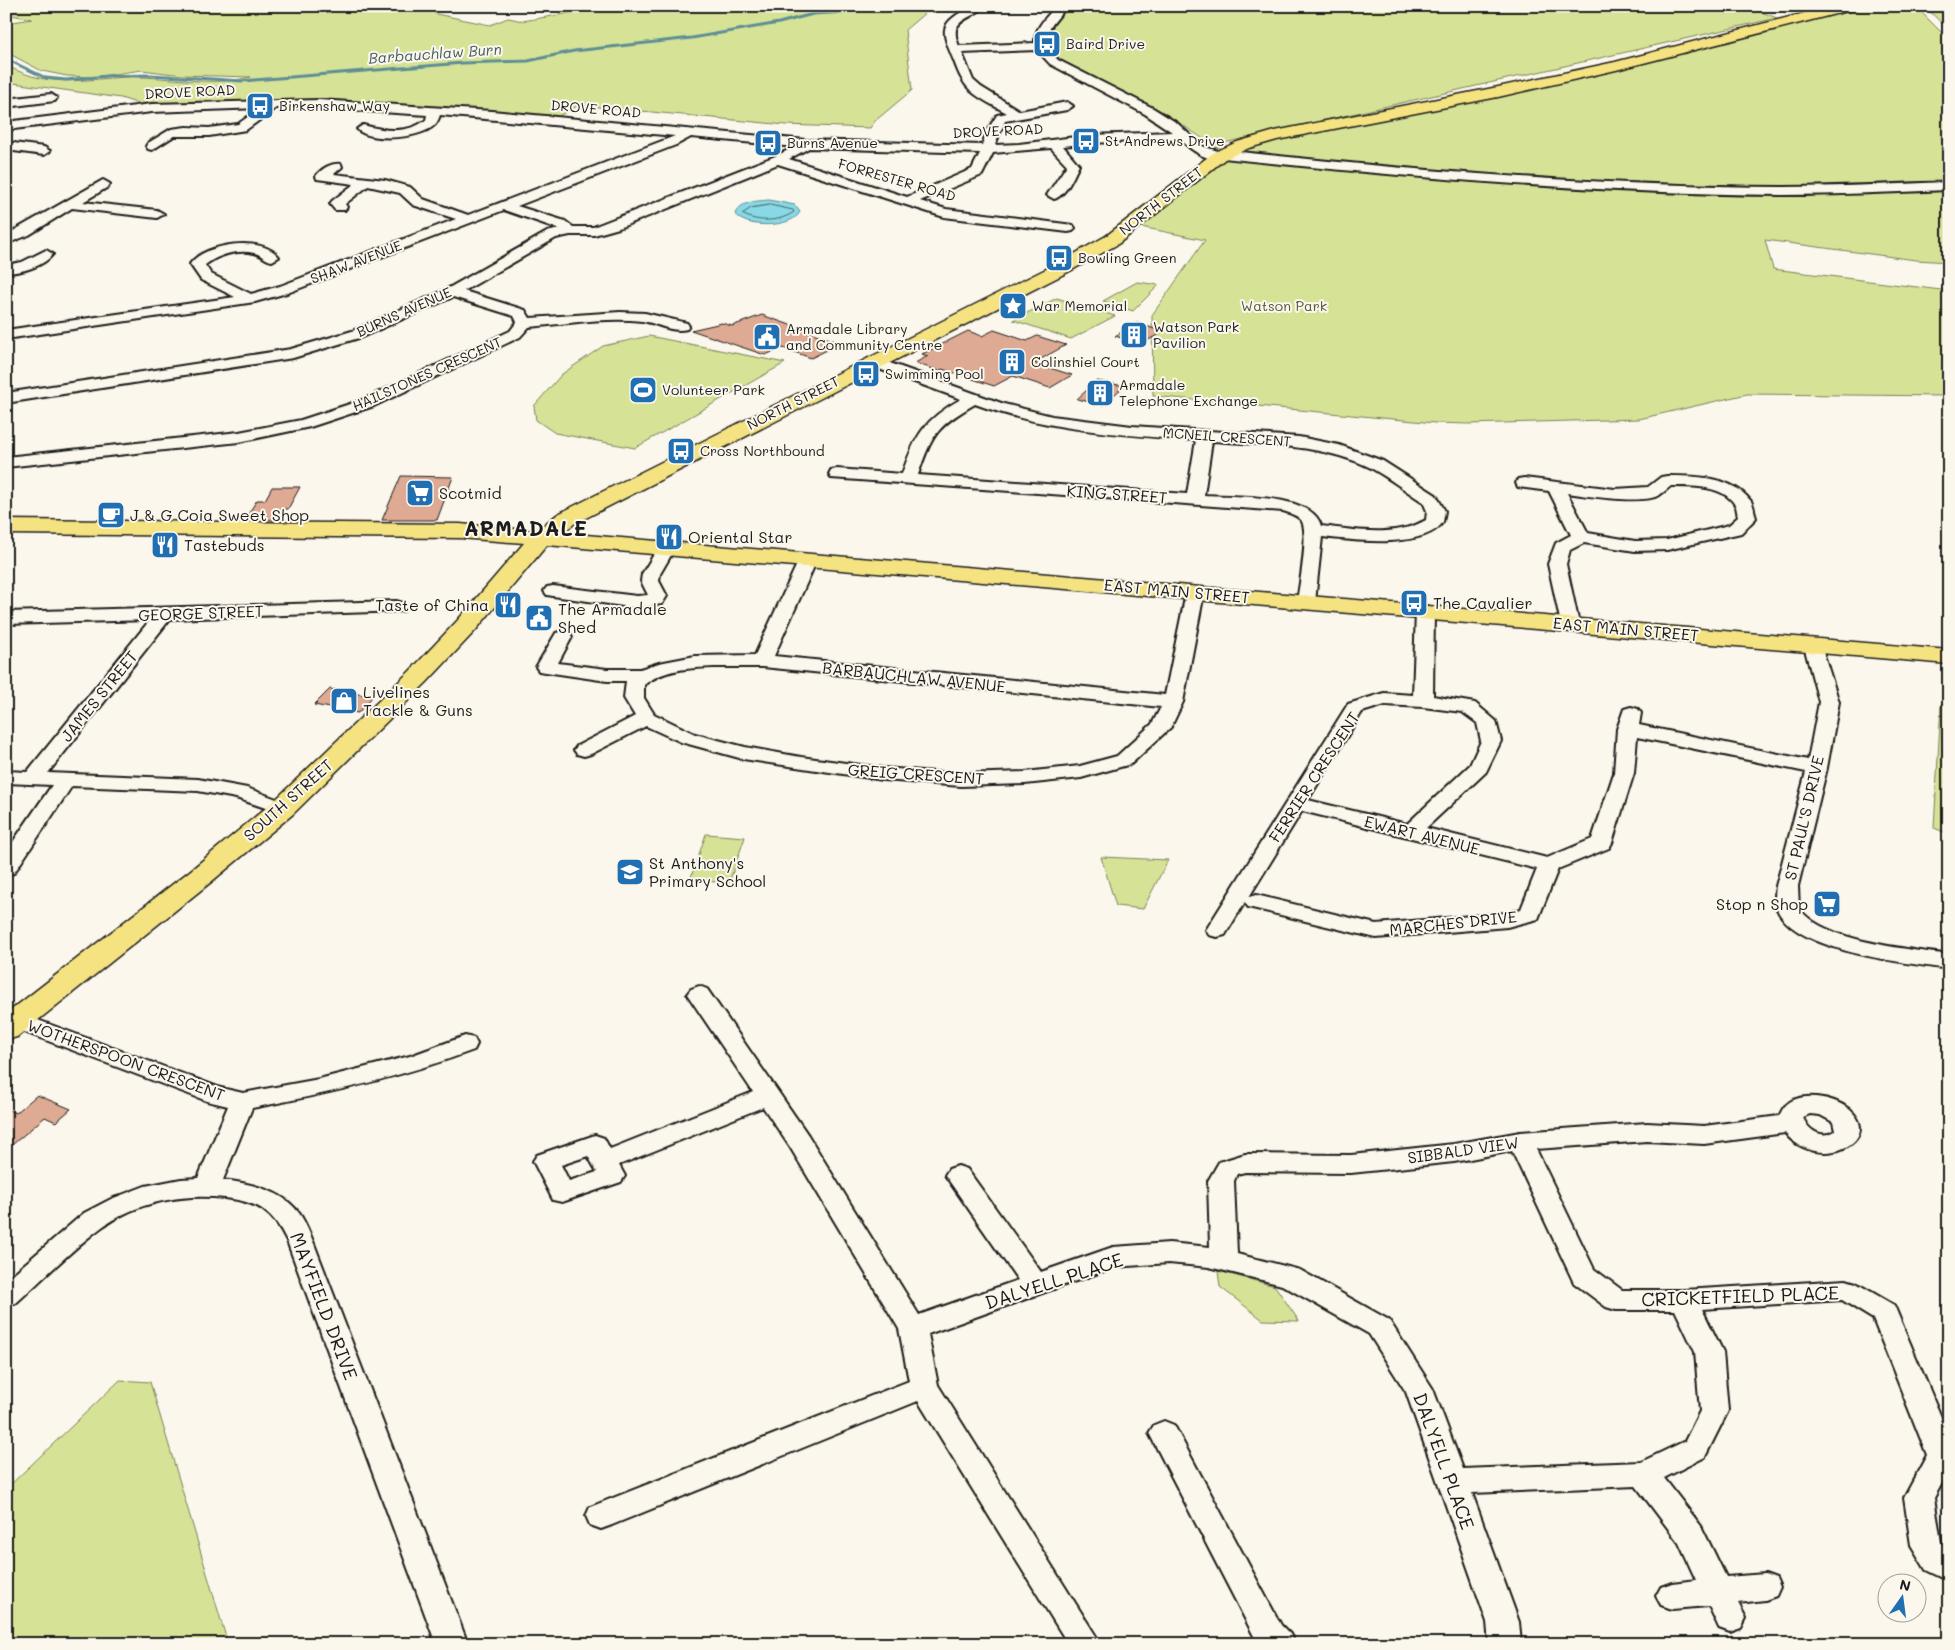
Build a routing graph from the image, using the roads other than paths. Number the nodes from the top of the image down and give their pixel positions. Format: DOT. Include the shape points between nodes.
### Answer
graph roads {
  1 [pos="980,6"];
  2 [pos="1062,6"];
  3 [pos="1850,6"];
  4 [pos="1040,46"];
  5 [pos="955,50"];
  6 [pos="51,98"];
  7 [pos="6,103"];
  8 [pos="273,104"];
  9 [pos="1067,106"];
  10 [pos="437,111"];
  11 [pos="1017,114"];
  12 [pos="6,126"];
  13 [pos="363,129"];
  14 [pos="690,133"];
  15 [pos="1184,136"];
  16 [pos="1053,143"];
  17 [pos="806,144"];
  18 [pos="6,146"];
  19 [pos="152,146"];
  20 [pos="986,149"];
  21 [pos="44,151"];
  22 [pos="1220,155"];
  23 [pos="778,160"];
  24 [pos="336,167"];
  25 [pos="365,182"];
  26 [pos="103,184"];
  27 [pos="1949,186"];
  28 [pos="1054,194"];
  29 [pos="907,202"];
  30 [pos="70,204"];
  31 [pos="504,206"];
  32 [pos="340,207"];
  33 [pos="157,214"];
  34 [pos="468,220"];
  35 [pos="1068,228"];
  36 [pos="6,229"];
  37 [pos="570,231"];
  38 [pos="24,232"];
  39 [pos="6,240"];
  40 [pos="46,254"];
  41 [pos="272,258"];
  42 [pos="6,269"];
  43 [pos="452,292"];
  44 [pos="250,299"];
  45 [pos="525,322"];
  46 [pos="682,326"];
  47 [pos="6,335"];
  48 [pos="873,362"];
  49 [pos="6,398"];
  50 [pos="974,398"];
  51 [pos="1205,435"];
  52 [pos="6,462"];
  53 [pos="837,474"];
  54 [pos="908,479"];
  55 [pos="1524,483"];
  56 [pos="1556,487"];
  57 [pos="1196,499"];
  58 [pos="6,527"];
  59 [pos="1314,531"];
  60 [pos="1581,537"];
  61 [pos="541,538"];
  62 [pos="665,550"];
  63 [pos="807,562"];
  64 [pos="553,591"];
  65 [pos="1195,593"];
  66 [pos="1306,602"];
  67 [pos="396,607"];
  68 [pos="1425,612"];
  69 [pos="164,614"];
  70 [pos="6,618"];
  71 [pos="1570,624"];
  72 [pos="562,637"];
  73 [pos="1814,646"];
  74 [pos="1949,657"];
  75 [pos="764,661"];
  76 [pos="640,675"];
  77 [pos="1423,701"];
  78 [pos="1173,702"];
  79 [pos="646,718"];
  80 [pos="584,750"];
  81 [pos="1817,768"];
  82 [pos="6,778"];
  83 [pos="33,778"];
  84 [pos="66,779"];
  85 [pos="1296,803"];
  86 [pos="282,808"];
  87 [pos="1410,832"];
  88 [pos="1549,865"];
  89 [pos="6,868"];
  90 [pos="1256,902"];
  91 [pos="1217,930"];
  92 [pos="1949,962"];
  93 [pos="700,994"];
  94 [pos="12,1025"];
  95 [pos="465,1044"];
  96 [pos="768,1095"];
  97 [pos="243,1101"];
  98 [pos="1792,1123"];
  99 [pos="1520,1141"];
  100 [pos="604,1161"];
  101 [pos="958,1175"];
  102 [pos="207,1188"];
  103 [pos="1224,1260"];
  104 [pos="1036,1285"];
  105 [pos="6,1296"];
  106 [pos="1684,1300"];
  107 [pos="913,1328"];
  108 [pos="924,1387"];
  109 [pos="1164,1433"];
  110 [pos="1644,1474"];
  111 [pos="1452,1482"];
  112 [pos="601,1516"];
  113 [pos="1949,1568"];
  114 [pos="1765,1587"];
  115 [pos="1672,1596"];
  116 [pos="1724,1604"];
  117 [pos="452,1644"];
  118 [pos="1085,1644"];
  119 [pos="1279,1644"];
  120 [pos="1505,1644"];
  1 -- 5 [label="street" via="949,29"];
  2 -- 4 [label="street" via="1042,30"];
  3 -- 22 [label="main road, NORTH STREET" via="1616,66 1276,136"];
  4 -- 5 [label="street"];
  4 -- 15 [label="street" via="1054,62 1149,111"];
  5 -- 11 [label="street" via="968,81"];
  6 -- 7 [label="street"];
  8 -- 10 [label="street, DROVE ROAD"];
  8 -- 12 [label="street, DROVE ROAD" via="152,108"];
  8 -- 19 [label="street" via="242,127 171,134"];
  9 -- 11 [label="street"];
  10 -- 13 [label="street" via="427,126 412,131 376,133"];
  10 -- 14 [label="street, DROVE ROAD"];
  11 -- 20 [label="street" via="1001,118 996,123"];
  14 -- 17 [label="street, DROVE ROAD"];
  14 -- 31 [label="street, SHAW AVENUE"];
  15 -- 16 [label="street, DROVE ROAD"];
  15 -- 22 [label="street" via="1198,149"];
  16 -- 20 [label="street, DROVE ROAD"];
  16 -- 28 [label="street" via="1073,164"];
  17 -- 20 [label="street, DROVE ROAD"];
  17 -- 23 [label="street, BURNS AVENUE"];
  18 -- 21 [label="street"];
  20 -- 29 [label="street" via="983,165 977,172"];
  22 -- 27 [label="street" via="1394,173 1654,188 1784,191"];
  22 -- 48 [label="main road, NORTH STREET" via="1109,241 1066,266"];
  23 -- 29 [label="street, FORRESTER ROAD"];
  23 -- 37 [label="street, BURNS AVENUE" via="614,225 594,231"];
  24 -- 25 [label="street" via="322,176"];
  25 -- 32 [label="street" via="337,204"];
  25 -- 34 [label="street" via="405,190 418,202"];
  26 -- 30 [label="street"];
  29 -- 35 [label="street, FORRESTER ROAD" via="944,213"];
  30 -- 33 [label="street"];
  30 -- 38 [label="street"];
  31 -- 34 [label="street, SHAW AVENUE"];
  31 -- 37 [label="street" via="560,224"];
  34 -- 44 [label="street, SHAW AVENUE"];
  36 -- 38 [label="street"];
  37 -- 43 [label="street, BURNS AVENUE" via="552,235"];
  38 -- 39 [label="street"];
  40 -- 42 [label="street" via="33,263"];
  41 -- 44 [label="street" via="260,249 235,249 209,255 197,264 206,277"];
  43 -- 45 [label="street" via="520,313"];
  43 -- 49 [label="street, BURNS AVENUE" via="357,334 293,353"];
  44 -- 47 [label="street, SHAW AVENUE"];
  45 -- 46 [label="street" via="637,317"];
  45 -- 52 [label="street, HAILSTONES CRESCENT" via="515,334 368,403 304,424 239,437"];
  48 -- 50 [label="street, MCNEIL CRESCENT"];
  48 -- 61 [label="main road, NORTH STREET" via="566,518"];
  50 -- 51 [label="street, MCNEIL CRESCENT" via="1022,414 1074,425"];
  50 -- 54 [label="street" via="930,428"];
  51 -- 57 [label="street"];
  51 -- 59 [label="street, MCNEIL CRESCENT" via="1299,442 1333,448 1377,465 1430,499 1436,511 1434,522 1412,533 1388,536"];
  53 -- 54 [label="street, KING STREET"];
  54 -- 57 [label="street, KING STREET"];
  55 -- 56 [label="street"];
  56 -- 60 [label="street"];
  56 -- 60 [label="street" via="1615,494 1652,492 1667,482 1697,481 1725,488 1743,502 1747,518 1736,529 1667,545 1635,546"];
  57 -- 59 [label="street, KING STREET" via="1284,506 1310,518"];
  58 -- 61 [label="main road, EAST MAIN STREET" via="450,531"];
  59 -- 66 [label="street"];
  60 -- 71 [label="street" via="1562,547 1557,564"];
  61 -- 62 [label="main road, EAST MAIN STREET"];
  61 -- 86 [label="main road, SOUTH STREET" via="418,677"];
  62 -- 63 [label="main road, EAST MAIN STREET"];
  62 -- 64 [label="street" via="651,574 650,581 658,596 656,600 637,602"];
  63 -- 65 [label="main road, EAST MAIN STREET"];
  63 -- 75 [label="street"];
  65 -- 66 [label="main road, EAST MAIN STREET"];
  65 -- 78 [label="street, GREIG CRESCENT"];
  66 -- 68 [label="main road, EAST MAIN STREET"];
  67 -- 69 [label="street, GEORGE STREET"];
  68 -- 71 [label="main road, EAST MAIN STREET"];
  68 -- 77 [label="street"];
  69 -- 70 [label="street, GEORGE STREET"];
  69 -- 83 [label="street, JAMES STREET"];
  71 -- 73 [label="main road, EAST MAIN STREET"];
  72 -- 76 [label="street" via="546,667 607,675"];
  73 -- 74 [label="main road, EAST MAIN STREET"];
  73 -- 81 [label="street, ST PAUL'S DRIVE" via="1829,702"];
  75 -- 76 [label="street" via="698,661"];
  75 -- 78 [label="street, BARBAUCHLAW AVENUE"];
  76 -- 79 [label="street" via="634,683 634,698"];
  77 -- 85 [label="street, FERRIER CRESCENT" via="1384,699 1355,708"];
  77 -- 87 [label="street, FERRIER CRESCENT" via="1468,707 1486,721 1491,741 1479,768"];
  78 -- 79 [label="street, GREIG CRESCENT" via="1161,727 1124,760 1081,772 961,780 801,764 744,753 688,738"];
  79 -- 80 [label="street"];
  81 -- 88 [label="street" via="1629,721 1624,773 1601,843"];
  81 -- 92 [label="street, ST PAUL'S DRIVE" via="1787,886 1785,901 1791,914 1811,932 1846,943"];
  82 -- 83 [label="street"];
  83 -- 84 [label="street"];
  84 -- 86 [label="street" via="203,785 240,792"];
  84 -- 89 [label="street"];
  85 -- 87 [label="street, EWART AVENUE"];
  85 -- 91 [label="street, FERRIER CRESCENT"];
  86 -- 94 [label="main road, SOUTH STREET" via="202,876"];
  87 -- 88 [label="street, EWART AVENUE"];
  88 -- 90 [label="street, MARCHES DRIVE" via="1530,914 1507,920 1376,931"];
  93 -- 96 [label="street"];
  94 -- 97 [label="street, WOTHERSPOON CRESCENT" via="216,1095"];
  95 -- 97 [label="street, WOTHERSPOON CRESCENT" via="416,1062 319,1087"];
  96 -- 100 [label="street"];
  96 -- 107 [label="street"];
  97 -- 102 [label="street"];
  98 -- 99 [label="street, SIBBALD VIEW" via="1704,1135 1647,1132"];
  99 -- 103 [label="street, SIBBALD VIEW" via="1454,1153 1351,1164 1245,1163 1228,1168 1222,1181"];
  99 -- 106 [label="street, CRICKETFIELD PLACE" via="1584,1276 1616,1300"];
  101 -- 104 [label="street"];
  102 -- 105 [label="street, MAYFIELD DRIVE" via="154,1193 93,1220"];
  102 -- 117 [label="street, MAYFIELD DRIVE" via="241,1191 268,1200 289,1218"];
  103 -- 104 [label="street, DALYELL PLACE" via="1169,1253 1113,1257"];
  103 -- 111 [label="street, DALYELL PLACE" via="1290,1277 1379,1327 1419,1389"];
  104 -- 107 [label="street, DALYELL PLACE"];
  106 -- 110 [label="street" via="1708,1352 1714,1411 1695,1449"];
  106 -- 113 [label="street, CRICKETFIELD PLACE" via="1846,1290 1884,1312 1942,1455 1919,1498 1926,1545 1937,1561"];
  107 -- 108 [label="street"];
  108 -- 112 [label="street"];
  108 -- 118 [label="street"];
  109 -- 119 [label="street" via="1270,1635"];
  110 -- 111 [label="street"];
  110 -- 116 [label="street" via="1690,1535"];
  111 -- 120 [label="street, DALYELL PLACE" via="1503,1622"];
  114 -- 116 [label="street"];
  115 -- 116 [label="street"];
}
